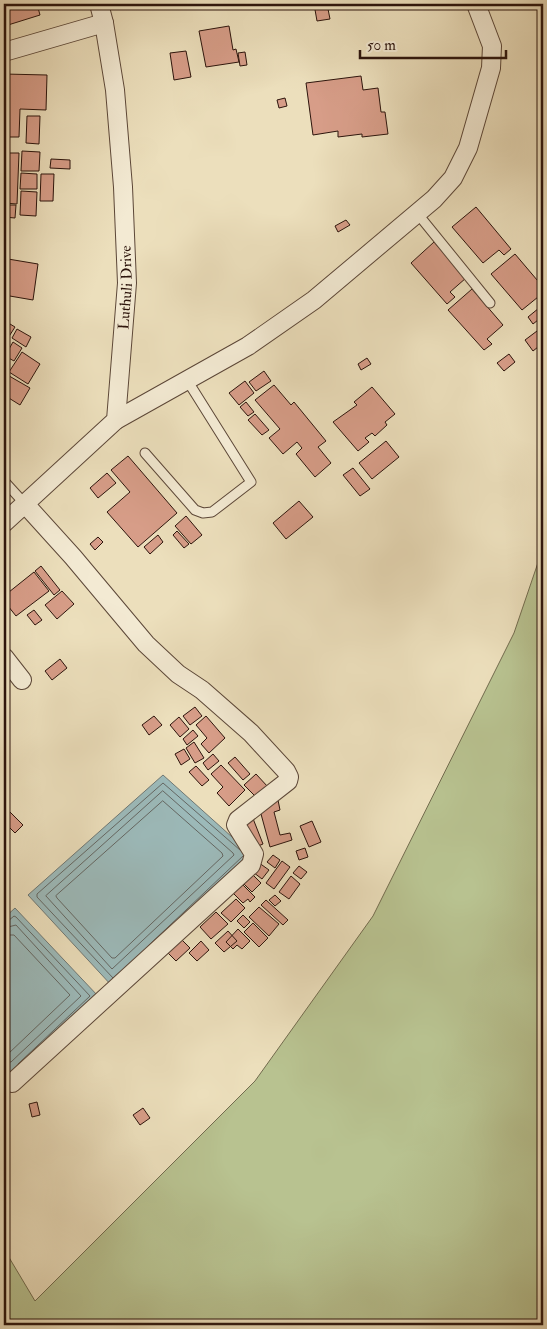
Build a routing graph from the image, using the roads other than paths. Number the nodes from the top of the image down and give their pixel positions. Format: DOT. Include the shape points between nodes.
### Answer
graph roads {
  1 [pos="98,4"];
  2 [pos="476,4"];
  3 [pos="104,23"];
  4 [pos="4,52"];
  5 [pos="417,213"];
  6 [pos="490,303"];
  7 [pos="187,380"];
  8 [pos="116,420"];
  9 [pos="145,453"];
  10 [pos="4,481"];
  11 [pos="25,504"];
  12 [pos="4,523"];
  13 [pos="4,657"];
  14 [pos="22,680"];
  15 [pos="12,1083"];
  1 -- 3 [label="street, Luthuli Drive"];
  2 -- 5 [label="street" via="492,46 491,68 481,107 468,148 453,178"];
  3 -- 4 [label="street"];
  3 -- 8 [label="street, Luthuli Drive" via="115,90 126,283"];
  5 -- 6 [label="lane"];
  5 -- 7 [label="street" via="314,300 248,346"];
  7 -- 8 [label="street"];
  7 -- 9 [label="lane" via="251,482 212,512 203,513 195,510"];
  8 -- 11 [label="street"];
  10 -- 11 [label="lane"];
  11 -- 12 [label="street"];
  11 -- 15 [label="street" via="146,644 251,733 289,777 236,824 254,854 251,865"];
  13 -- 14 [label="street"];
}
